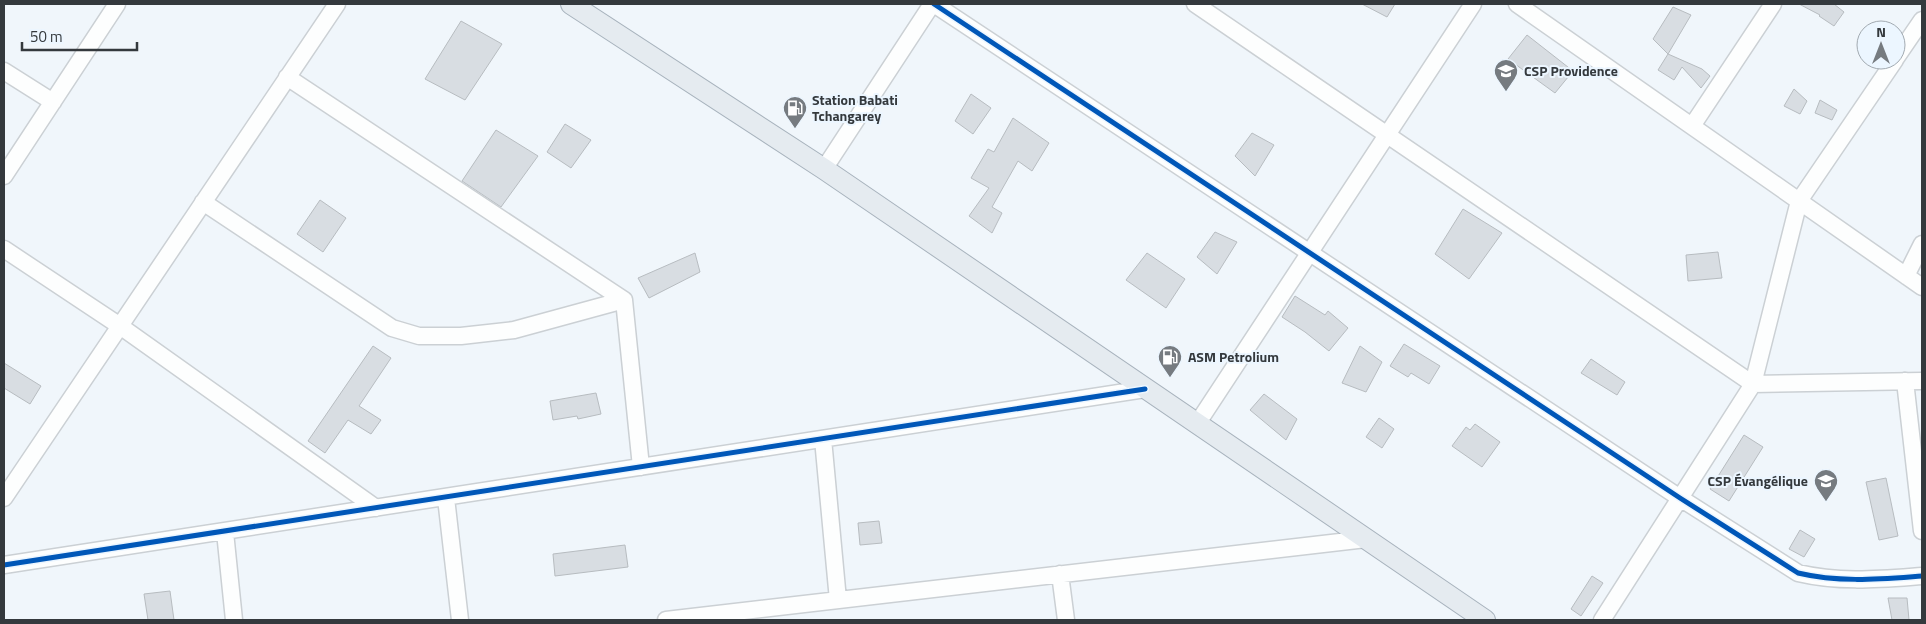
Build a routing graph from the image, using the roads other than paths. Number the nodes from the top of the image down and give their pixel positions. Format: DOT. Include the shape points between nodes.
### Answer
graph roads {
  1 [pos="117,4"];
  2 [pos="337,4"];
  3 [pos="571,4"];
  4 [pos="933,4"];
  5 [pos="1195,4"];
  6 [pos="1472,4"];
  7 [pos="1517,4"];
  8 [pos="1772,4"];
  9 [pos="1922,20"];
  10 [pos="1906,43"];
  11 [pos="1887,70"];
  12 [pos="4,71"];
  13 [pos="288,77"];
  14 [pos="52,102"];
  15 [pos="1692,126"];
  16 [pos="1387,135"];
  17 [pos="824,169"];
  18 [pos="4,176"];
  19 [pos="1798,201"];
  20 [pos="204,202"];
  21 [pos="1922,244"];
  22 [pos="4,249"];
  23 [pos="1309,253"];
  24 [pos="1906,276"];
  25 [pos="1922,287"];
  26 [pos="624,300"];
  27 [pos="120,326"];
  28 [pos="1905,381"];
  29 [pos="1922,381"];
  30 [pos="1752,384"];
  31 [pos="1146,390"];
  32 [pos="1197,424"];
  33 [pos="823,439"];
  34 [pos="641,467"];
  35 [pos="4,498"];
  36 [pos="446,498"];
  37 [pos="1680,498"];
  38 [pos="376,508"];
  39 [pos="1922,531"];
  40 [pos="225,532"];
  41 [pos="1366,539"];
  42 [pos="4,565"];
  43 [pos="1060,574"];
  44 [pos="1922,576"];
  45 [pos="838,600"];
  46 [pos="708,618"];
  47 [pos="234,620"];
  48 [pos="460,620"];
  49 [pos="666,620"];
  50 [pos="1066,620"];
  51 [pos="1485,620"];
  52 [pos="1602,620"];
  1 -- 14 [label="street"];
  2 -- 13 [label="street"];
  3 -- 17 [label="main road"];
  4 -- 17 [label="street"];
  4 -- 23 [label="street"];
  5 -- 16 [label="street"];
  6 -- 16 [label="street"];
  7 -- 15 [label="street"];
  8 -- 15 [label="street"];
  9 -- 10 [label="street"];
  11 -- 19 [label="street"];
  12 -- 14 [label="street"];
  13 -- 20 [label="street"];
  13 -- 26 [label="street"];
  14 -- 18 [label="street"];
  15 -- 19 [label="street"];
  16 -- 23 [label="street"];
  16 -- 30 [label="street"];
  17 -- 31 [label="main road"];
  19 -- 24 [label="street"];
  19 -- 30 [label="street"];
  20 -- 26 [label="street" via="392,328 419,336 461,336 514,330"];
  20 -- 27 [label="street"];
  21 -- 24 [label="street"];
  22 -- 27 [label="street"];
  23 -- 32 [label="street"];
  23 -- 37 [label="street"];
  24 -- 25 [label="street"];
  26 -- 34 [label="street"];
  27 -- 35 [label="street"];
  27 -- 38 [label="street"];
  28 -- 29 [label="street"];
  28 -- 30 [label="street"];
  28 -- 39 [label="street"];
  30 -- 37 [label="street"];
  31 -- 32 [label="main road"];
  31 -- 33 [label="street"];
  32 -- 41 [label="main road"];
  33 -- 34 [label="street"];
  33 -- 45 [label="street"];
  34 -- 36 [label="street"];
  36 -- 38 [label="street"];
  36 -- 48 [label="street"];
  37 -- 44 [label="street" via="1798,573 1846,581"];
  37 -- 52 [label="street"];
  38 -- 40 [label="street"];
  40 -- 42 [label="street"];
  40 -- 47 [label="street"];
  41 -- 43 [label="street"];
  41 -- 51 [label="main road"];
  43 -- 45 [label="street"];
  43 -- 50 [label="street"];
  45 -- 46 [label="street"];
  46 -- 49 [label="street"];
}
